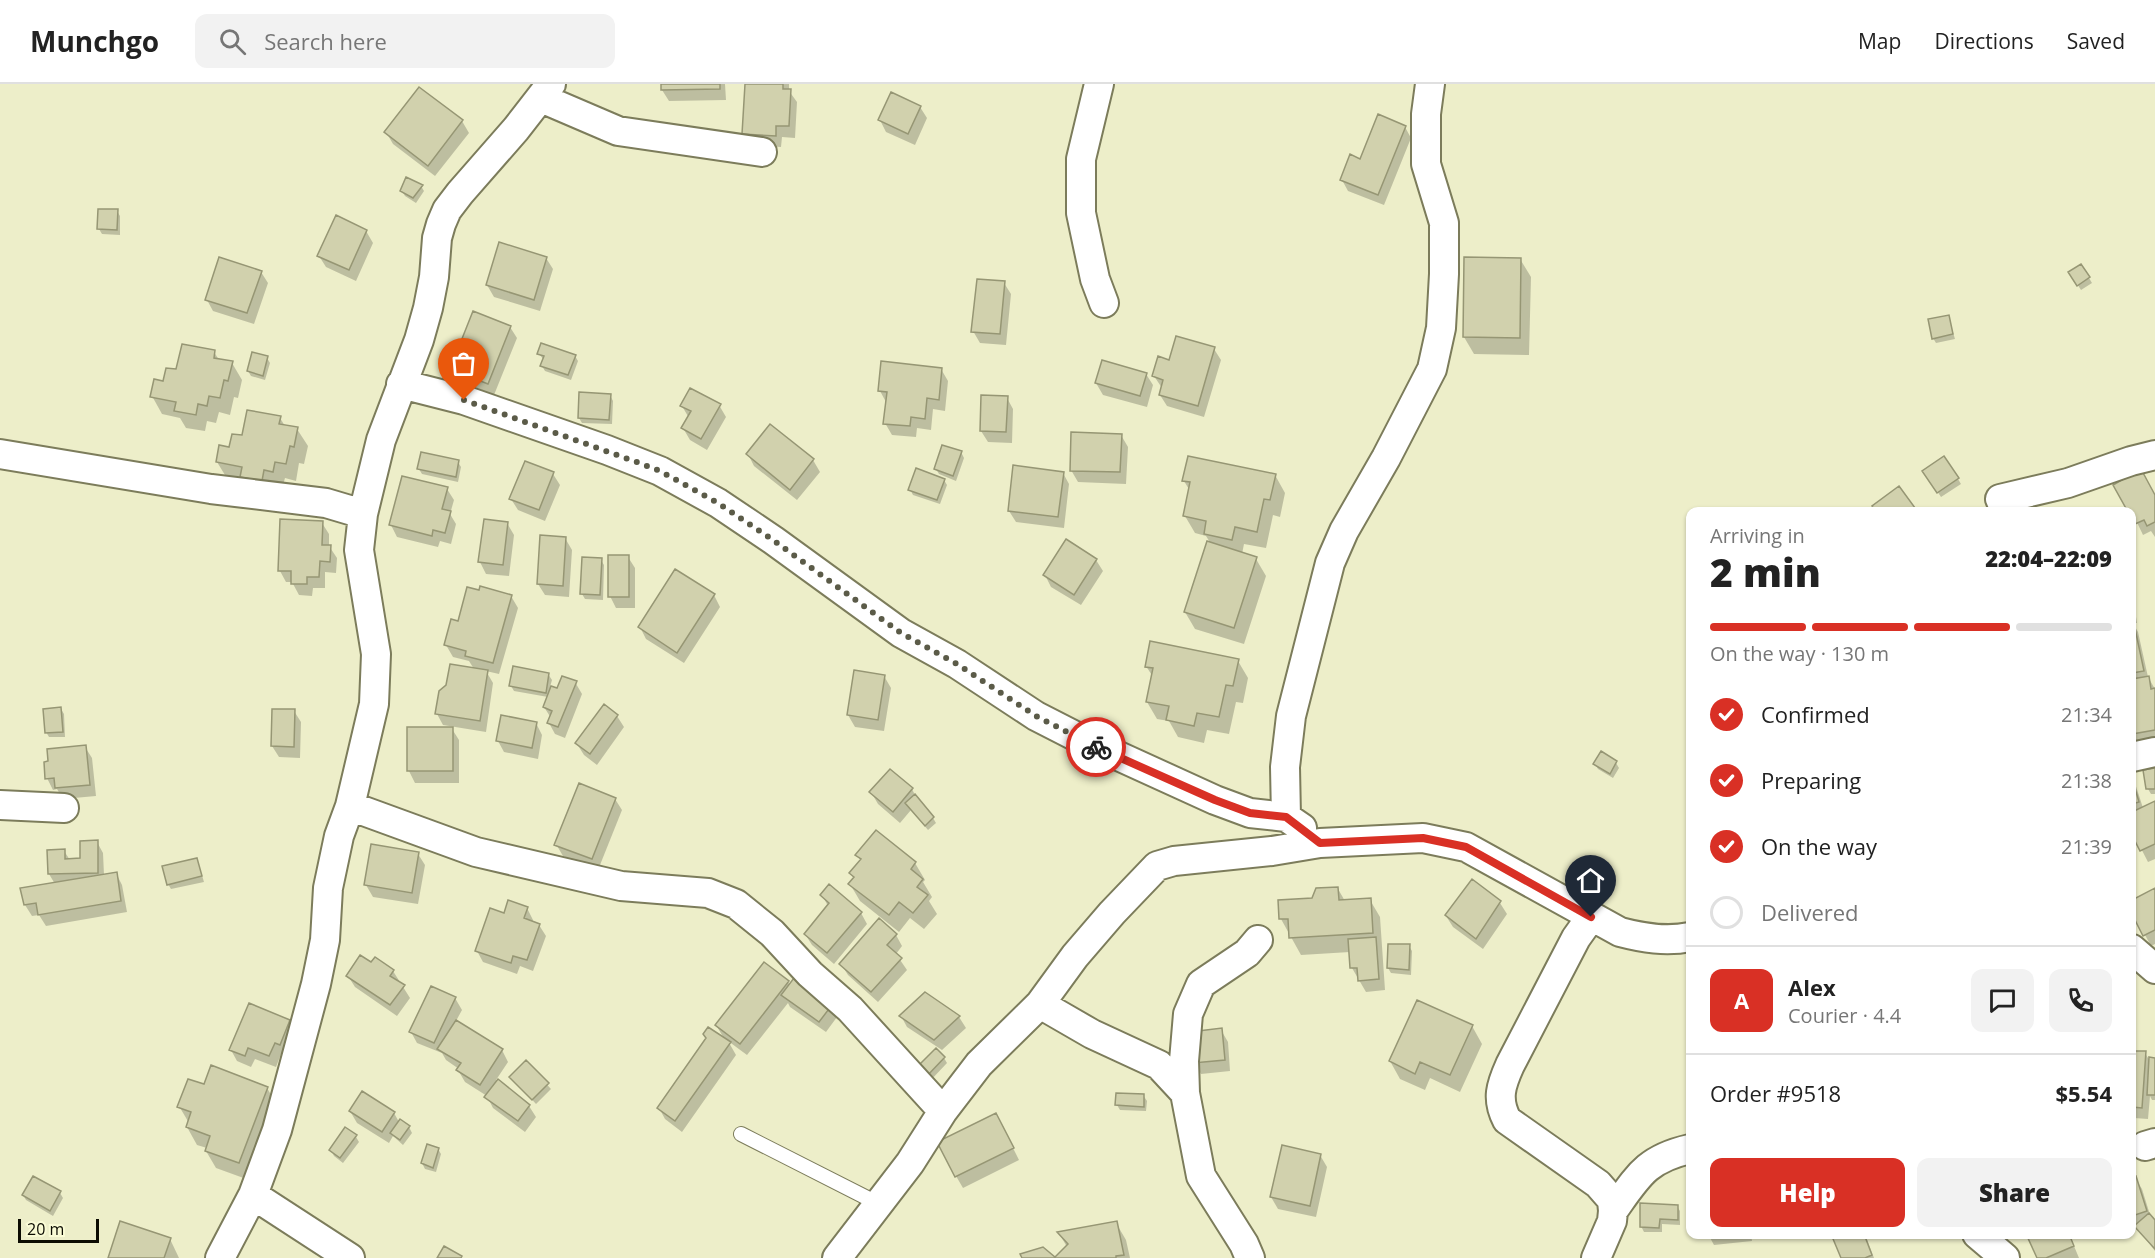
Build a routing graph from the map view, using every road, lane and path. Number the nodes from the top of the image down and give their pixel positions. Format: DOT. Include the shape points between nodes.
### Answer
graph roads {
  1 [pos="1099,84"];
  2 [pos="1430,84"];
  3 [pos="546,91"];
  4 [pos="762,152"];
  5 [pos="1104,303"];
  6 [pos="401,384"];
  7 [pos="0,454"];
  8 [pos="2155,454"];
  9 [pos="2000,499"];
  10 [pos="363,514"];
  11 [pos="2155,752"];
  12 [pos="2136,756"];
  13 [pos="0,805"];
  14 [pos="350,806"];
  15 [pos="64,808"];
  16 [pos="1286,817"];
  17 [pos="1320,843"];
  18 [pos="1591,917"];
  19 [pos="1686,939"];
  20 [pos="1258,940"];
  21 [pos="2136,952"];
  22 [pos="2155,969"];
  23 [pos="1040,1004"];
  24 [pos="1185,1093"];
  25 [pos="943,1111"];
  26 [pos="741,1134"];
  27 [pos="1686,1150"];
  28 [pos="253,1195"];
  29 [pos="879,1204"];
  30 [pos="1613,1211"];
  31 [pos="1983,1239"];
  32 [pos="220,1258"];
  33 [pos="350,1258"];
  34 [pos="837,1258"];
  35 [pos="1250,1258"];
  36 [pos="1596,1258"];
  37 [pos="2005,1258"];
  1 -- 5 [label="street" via="1081,159 1081,213"];
  2 -- 16 [label="street" via="1426,164 1444,223 1441,328 1432,369 1330,563 1291,716 1285,767"];
  3 -- 4 [label="street" via="618,130"];
  3 -- 6 [label="street" via="444,217 437,238 428,309"];
  6 -- 10 [label="street" via="381,440"];
  6 -- 16 [label="street" via="464,400 660,471 718,503 901,633 1036,716 1215,800 1250,813"];
  7 -- 10 [label="street" via="211,489 326,503"];
  8 -- 9 [label="street" via="2068,483"];
  10 -- 14 [label="street" via="359,550 376,654 374,704"];
  11 -- 12 [label="street"];
  13 -- 15 [label="street"];
  14 -- 25 [label="street" via="476,852 621,886 708,893 736,904 850,1009"];
  14 -- 28 [label="street" via="328,888 325,940 310,1013 277,1131"];
  16 -- 17 [label="street"];
  17 -- 18 [label="street" via="1423,838 1466,847"];
  17 -- 23 [label="street" via="1158,866 1075,956"];
  18 -- 19 [label="street" via="1620,932 1646,939"];
  18 -- 30 [label="street" via="1576,938 1510,1065 1500,1098 1507,1120 1598,1184 1612,1200"];
  20 -- 24 [label="street" via="1201,984 1188,1014"];
  21 -- 22 [label="street"];
  23 -- 24 [label="street" via="1159,1065"];
  23 -- 25 [label="street" via="979,1064"];
  24 -- 35 [label="street" via="1201,1176"];
  25 -- 29 [label="street"];
  26 -- 29 [label="lane"];
  27 -- 30 [label="street" via="1660,1158 1640,1173"];
  28 -- 32 [label="street"];
  28 -- 33 [label="street"];
  29 -- 34 [label="street"];
  30 -- 36 [label="street"];
  31 -- 37 [label="street"];
}
